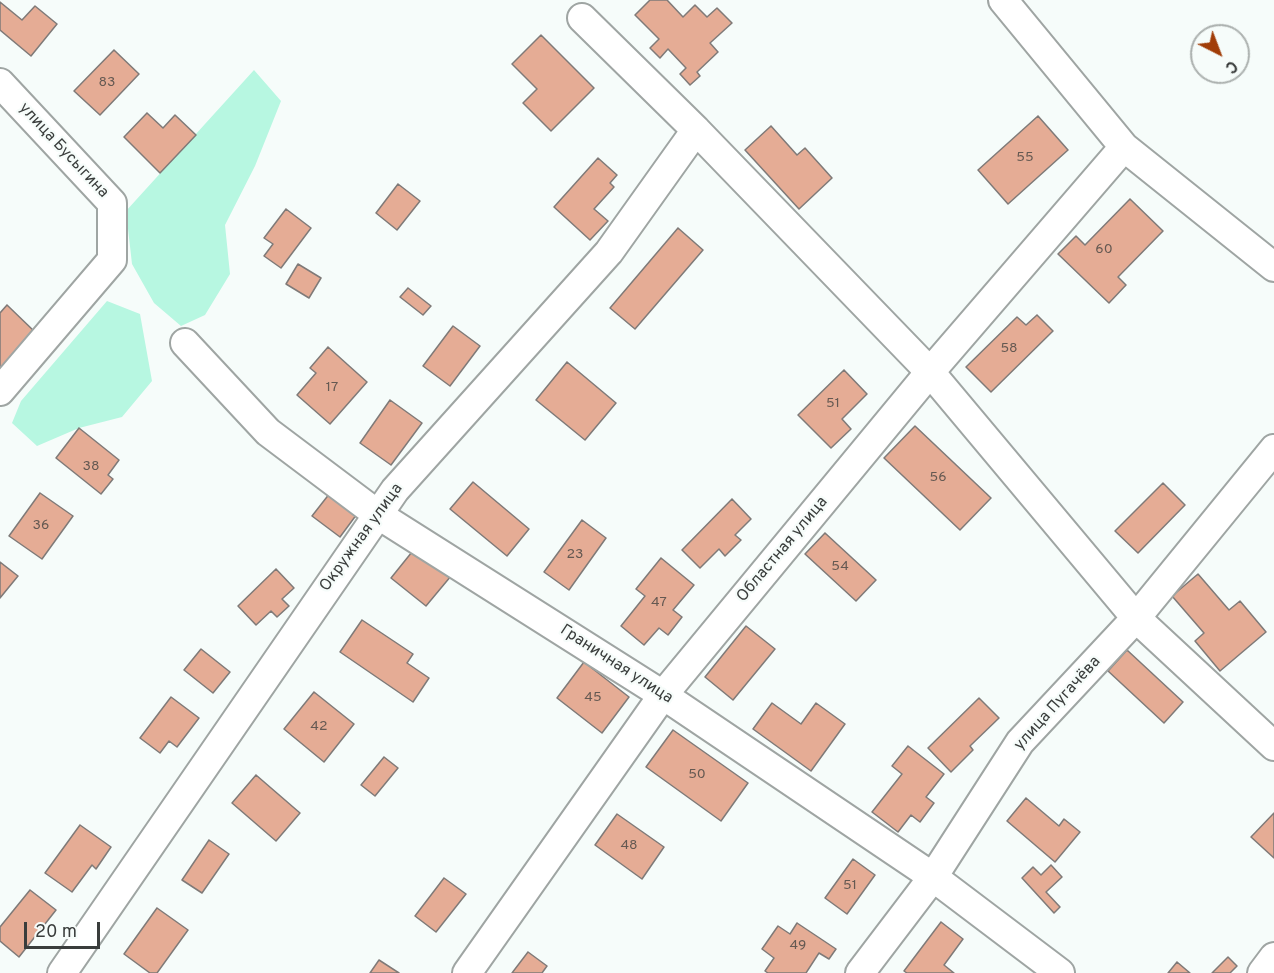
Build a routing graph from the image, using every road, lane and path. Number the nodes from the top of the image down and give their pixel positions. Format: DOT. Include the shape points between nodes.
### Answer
graph roads {
  1 [pos="1003,0"];
  2 [pos="582,18"];
  3 [pos="0,83"];
  4 [pos="696,130"];
  5 [pos="1124,147"];
  6 [pos="1274,267"];
  7 [pos="185,343"];
  8 [pos="930,372"];
  9 [pos="0,392"];
  10 [pos="1274,449"];
  11 [pos="377,514"];
  12 [pos="1136,618"];
  13 [pos="663,695"];
  14 [pos="1274,746"];
  15 [pos="933,877"];
  16 [pos="1274,957"];
  17 [pos="62,973"];
  18 [pos="467,973"];
  19 [pos="860,973"];
  20 [pos="1060,973"];
  21 [pos="1262,973"];
  1 -- 5 [label="street"];
  2 -- 4 [label="street"];
  3 -- 9 [label="street, улица Бусыгина" via="112,203 112,260"];
  4 -- 8 [label="street"];
  4 -- 11 [label="street, Окружная улица" via="609,252"];
  5 -- 6 [label="street"];
  5 -- 8 [label="street, Областная улица"];
  7 -- 11 [label="street, Граничная улица" via="268,432"];
  8 -- 12 [label="street"];
  8 -- 13 [label="street, Областная улица"];
  10 -- 12 [label="street, улица Пугачёва"];
  11 -- 13 [label="street, Граничная улица"];
  11 -- 17 [label="street, Окружная улица"];
  12 -- 14 [label="street"];
  12 -- 15 [label="street, улица Пугачёва" via="1020,742"];
  13 -- 15 [label="street, Граничная улица"];
  13 -- 18 [label="street, Областная улица"];
  15 -- 19 [label="street, улица Пугачёва"];
  15 -- 20 [label="street, Граничная улица"];
  16 -- 21 [label="street"];
}
